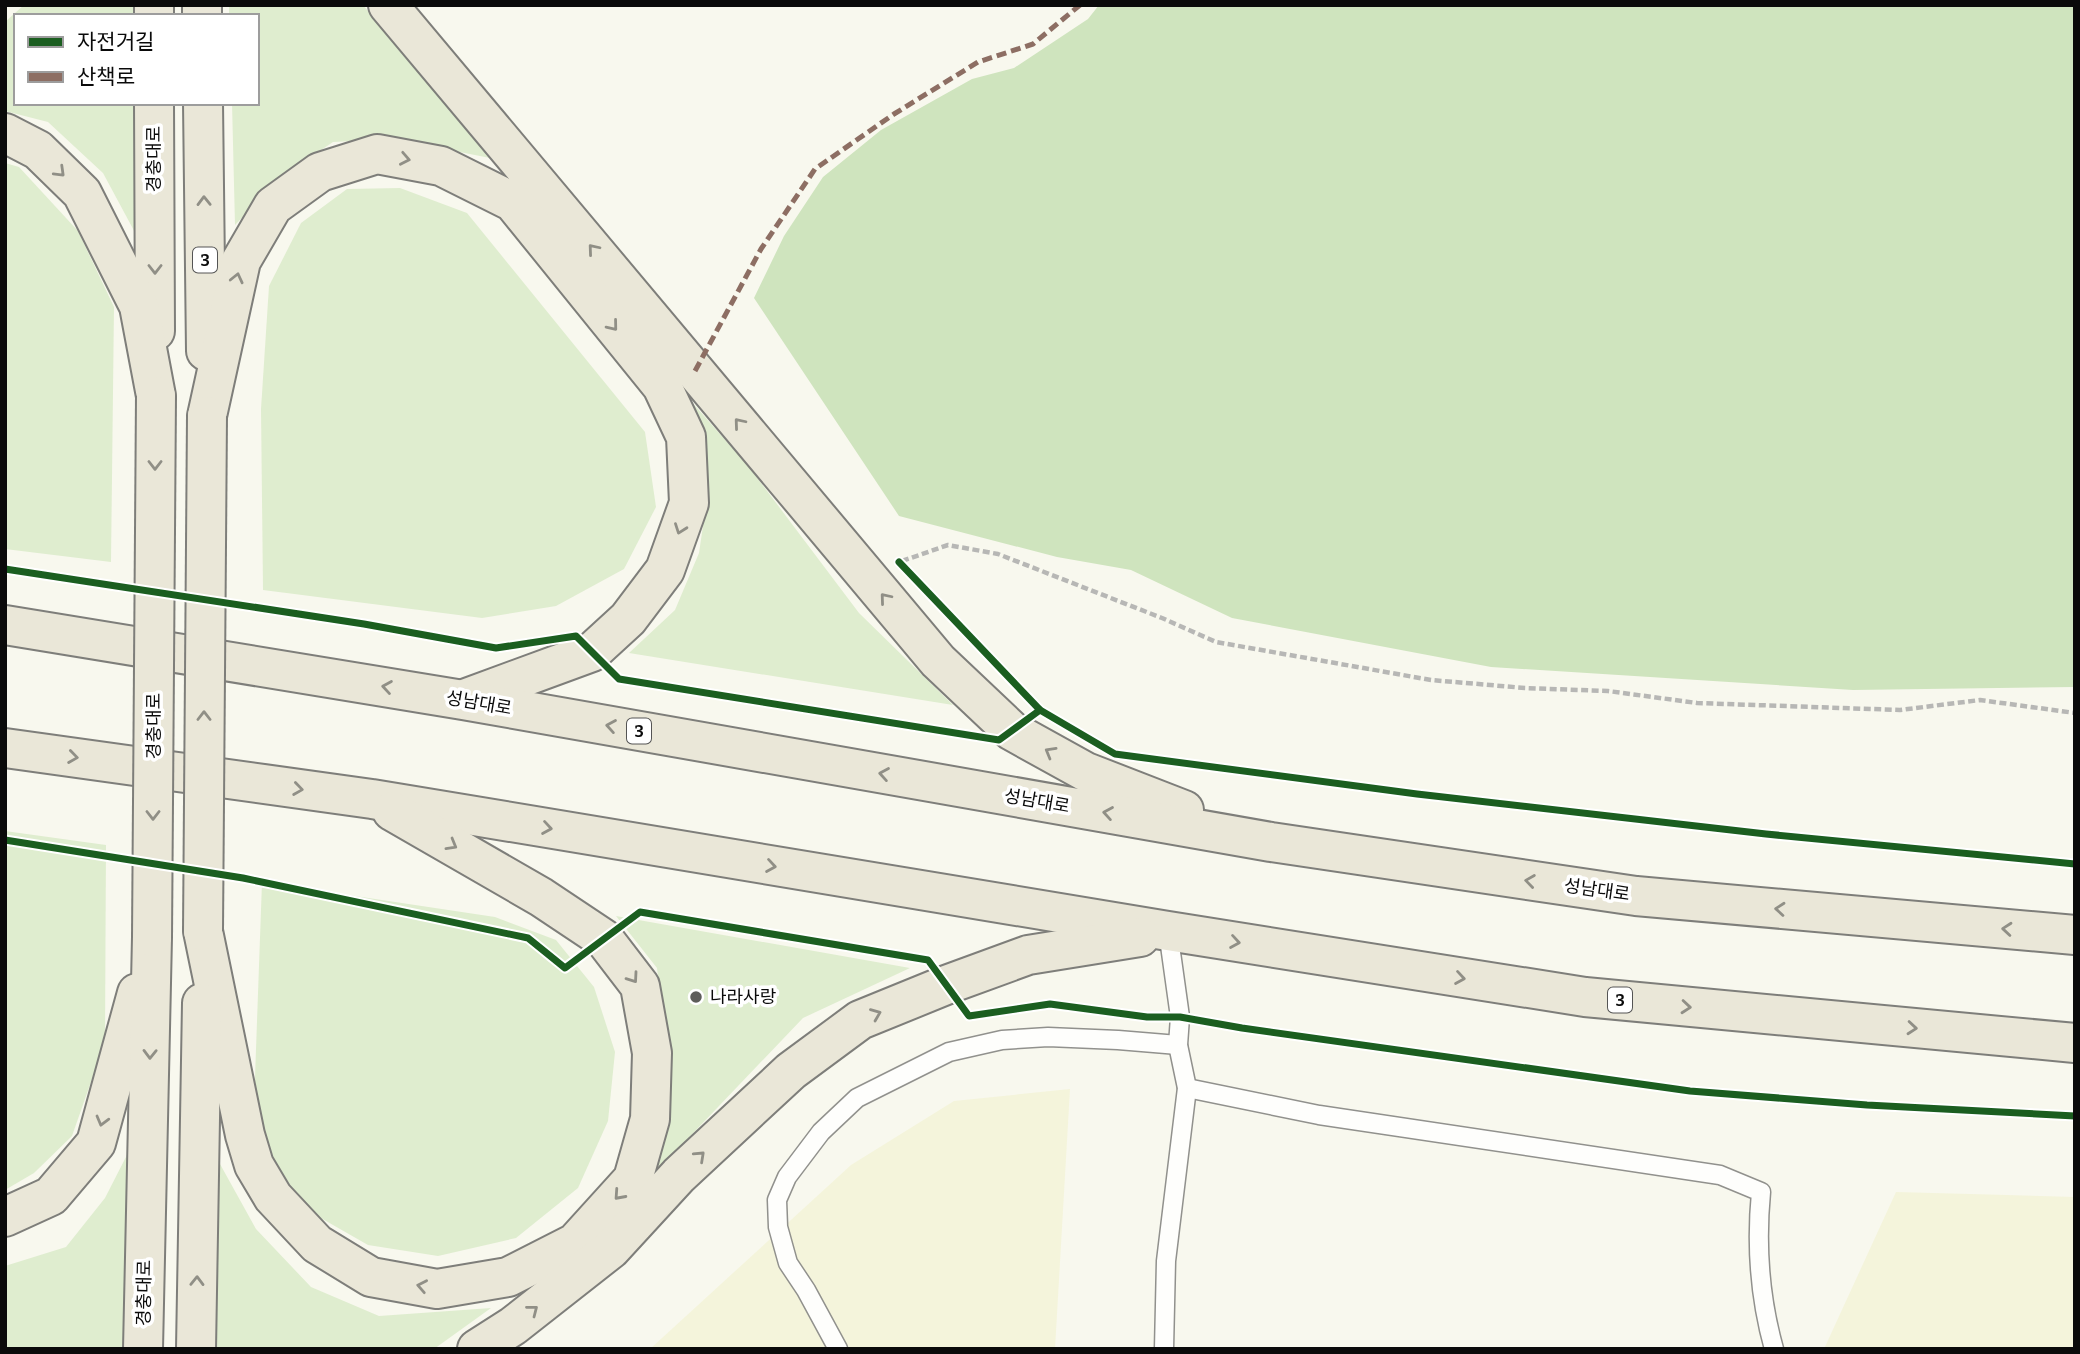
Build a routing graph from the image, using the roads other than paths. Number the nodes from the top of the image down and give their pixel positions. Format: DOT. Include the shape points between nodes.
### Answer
graph roads {
  1 [pos="388,5"];
  2 [pos="154,105"];
  3 [pos="203,105"];
  4 [pos="5,133"];
  5 [pos="156,396"];
  6 [pos="207,416"];
  7 [pos="5,625"];
  8 [pos="463,700"];
  9 [pos="5,748"];
  10 [pos="372,799"];
  11 [pos="1271,842"];
  12 [pos="203,931"];
  13 [pos="1168,932"];
  14 [pos="2075,935"];
  15 [pos="152,937"];
  16 [pos="2075,1043"];
  17 [pos="1178,1045"];
  18 [pos="1187,1088"];
  19 [pos="5,1217"];
  20 [pos="143,1349"];
  21 [pos="196,1349"];
  22 [pos="477,1349"];
  23 [pos="838,1349"];
  24 [pos="1164,1349"];
  25 [pos="1774,1349"];
  11 -- 1 [label="main road, one-way" via="1086,772 1012,731 937,661"];
  2 -- 5 [label="main road, 경충대로, one-way"];
  6 -- 3 [label="main road, 3, one-way"];
  4 -- 5 [label="main road, one-way" via="38,150 82,193 139,306"];
  5 -- 15 [label="main road, 경충대로, one-way, bridge"];
  6 -- 8 [label="main road, one-way" via="241,261 273,206 320,172 377,154 442,166 513,201 662,386 686,437 689,503 665,570 628,619 592,653"];
  12 -- 6 [label="main road, 3, one-way, bridge"];
  8 -- 7 [label="main road, 성남대로 / 3, one-way"];
  11 -- 8 [label="main road, 성남대로 / 3, one-way"];
  9 -- 10 [label="main road, 3, one-way"];
  10 -- 12 [label="main road, one-way" via="604,939 640,986 652,1053 650,1119 633,1179 575,1244 508,1277 437,1289 371,1277 317,1244 273,1197 254,1165"];
  10 -- 13 [label="main road, 3, one-way"];
  14 -- 11 [label="main road, 성남대로 / 3, one-way" via="1636,896"];
  21 -- 12 [label="main road, one-way"];
  13 -- 16 [label="main road, 3, one-way" via="1585,997"];
  13 -- 17 [label="lane" via="1180,1017"];
  22 -- 13 [label="main road, one-way" via="611,1249 679,1175 791,1071 860,1020 1028,956"];
  15 -- 19 [label="main road, one-way" via="96,1143 51,1196"];
  15 -- 20 [label="main road, 경충대로, one-way"];
  17 -- 18 [label="lane"];
  17 -- 23 [label="lane" via="1048,1037 1002,1040 949,1052 857,1098 821,1132 787,1177 778,1200 778,1227 788,1263"];
  18 -- 24 [label="lane" via="1166,1261"];
  18 -- 25 [label="lane" via="1319,1115 1720,1175 1760,1192 1759,1254"];
}
